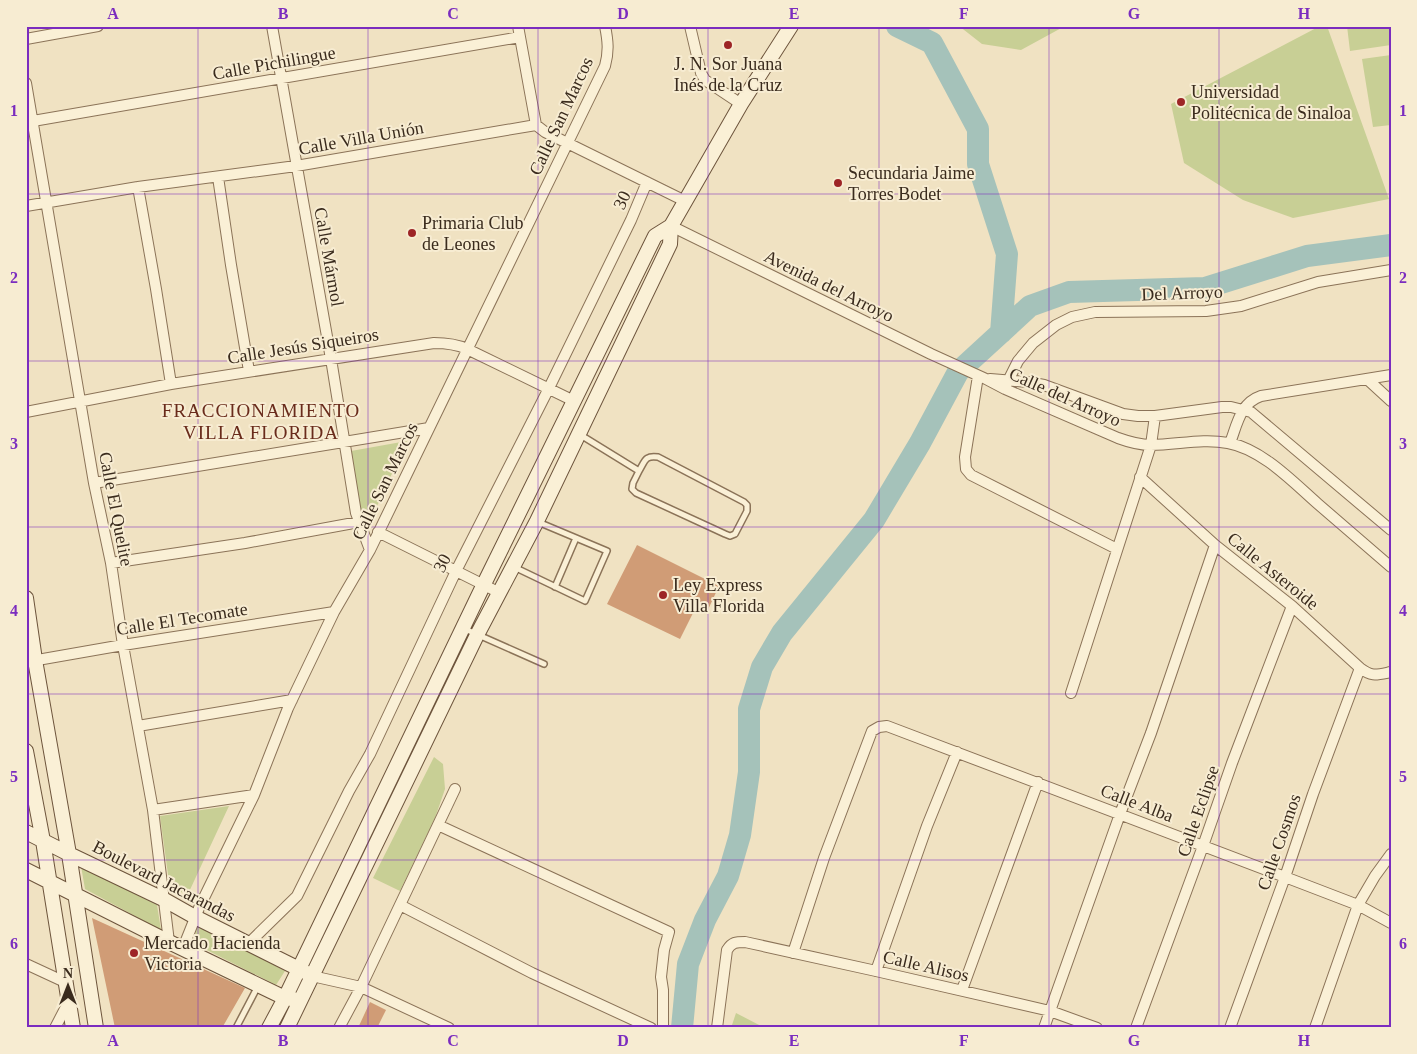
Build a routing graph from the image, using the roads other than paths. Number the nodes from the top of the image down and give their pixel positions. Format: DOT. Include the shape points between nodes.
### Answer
graph roads {
  1 [pos="98,26"];
  2 [pos="272,26"];
  3 [pos="605,26"];
  4 [pos="690,26"];
  5 [pos="790,26"];
  6 [pos="519,32"];
  7 [pos="26,39"];
  8 [pos="281,79"];
  9 [pos="26,83"];
  10 [pos="741,104"];
  11 [pos="33,122"];
  12 [pos="536,125"];
  13 [pos="568,143"];
  14 [pos="296,166"];
  15 [pos="218,177"];
  16 [pos="647,182"];
  17 [pos="138,187"];
  18 [pos="685,201"];
  19 [pos="47,202"];
  20 [pos="26,206"];
  21 [pos="671,226"];
  22 [pos="1391,270"];
  23 [pos="467,349"];
  24 [pos="331,358"];
  25 [pos="249,371"];
  26 [pos="1391,375"];
  27 [pos="979,376"];
  28 [pos="1367,379"];
  29 [pos="171,384"];
  30 [pos="1007,384"];
  31 [pos="549,388"];
  32 [pos="80,401"];
  33 [pos="574,401"];
  34 [pos="1391,401"];
  35 [pos="1243,409"];
  36 [pos="26,412"];
  37 [pos="1155,416"];
  38 [pos="429,428"];
  39 [pos="579,434"];
  40 [pos="344,443"];
  41 [pos="1230,443"];
  42 [pos="1151,445"];
  43 [pos="639,471"];
  44 [pos="1140,477"];
  45 [pos="94,483"];
  46 [pos="537,521"];
  47 [pos="359,522"];
  48 [pos="1391,530"];
  49 [pos="378,532"];
  50 [pos="576,538"];
  51 [pos="1215,545"];
  52 [pos="1118,549"];
  53 [pos="370,550"];
  54 [pos="110,563"];
  55 [pos="514,566"];
  56 [pos="1391,567"];
  57 [pos="456,571"];
  58 [pos="484,586"];
  59 [pos="555,587"];
  60 [pos="500,594"];
  61 [pos="26,598"];
  62 [pos="1292,606"];
  63 [pos="334,612"];
  64 [pos="464,628"];
  65 [pos="477,635"];
  66 [pos="123,645"];
  67 [pos="31,661"];
  68 [pos="544,664"];
  69 [pos="1360,668"];
  70 [pos="1391,672"];
  71 [pos="1071,692"];
  72 [pos="292,700"];
  73 [pos="138,726"];
  74 [pos="26,751"];
  75 [pos="957,752"];
  76 [pos="1038,782"];
  77 [pos="456,790"];
  78 [pos="254,795"];
  79 [pos="153,810"];
  80 [pos="1120,814"];
  81 [pos="438,825"];
  82 [pos="26,832"];
  83 [pos="43,841"];
  84 [pos="1203,846"];
  85 [pos="69,854"];
  86 [pos="1391,854"];
  87 [pos="26,870"];
  88 [pos="1285,876"];
  89 [pos="49,881"];
  90 [pos="76,895"];
  91 [pos="163,899"];
  92 [pos="400,905"];
  93 [pos="1358,905"];
  94 [pos="195,917"];
  95 [pos="1391,923"];
  96 [pos="170,942"];
  97 [pos="248,944"];
  98 [pos="183,948"];
  99 [pos="793,952"];
  100 [pos="26,964"];
  101 [pos="298,969"];
  102 [pos="876,971"];
  103 [pos="312,976"];
  104 [pos="67,983"];
  105 [pos="259,985"];
  106 [pos="361,987"];
  107 [pos="962,990"];
  108 [pos="285,998"];
  109 [pos="69,1000"];
  110 [pos="301,1000"];
  111 [pos="1050,1011"];
  112 [pos="55,1028"];
  113 [pos="73,1028"];
  114 [pos="96,1028"];
  115 [pos="236,1028"];
  116 [pos="269,1028"];
  117 [pos="287,1028"];
  118 [pos="339,1028"];
  119 [pos="449,1028"];
  120 [pos="651,1028"];
  121 [pos="663,1028"];
  122 [pos="717,1028"];
  123 [pos="1044,1028"];
  124 [pos="1098,1028"];
  125 [pos="1136,1028"];
  126 [pos="1230,1028"];
  127 [pos="1315,1028"];
  1 -- 7 [label="street"];
  2 -- 8 [label="street, Calle Mármol"];
  3 -- 13 [label="street, Calle San Marcos" via="608,54 605,66"];
  4 -- 10 [label="street" via="705,80"];
  5 -- 10 [label="street"];
  6 -- 8 [label="street, Calle Pichilingue"];
  6 -- 12 [label="street"];
  8 -- 11 [label="street, Calle Pichilingue"];
  8 -- 14 [label="street, Calle Mármol"];
  9 -- 11 [label="street, Calle El Quelite"];
  10 -- 18 [label="street"];
  11 -- 19 [label="street, Calle El Quelite"];
  12 -- 13 [label="street"];
  12 -- 14 [label="street, Calle Villa Unión"];
  13 -- 16 [label="street"];
  13 -- 23 [label="street, Calle San Marcos"];
  14 -- 15 [label="street, Calle Villa Unión"];
  14 -- 24 [label="street, Calle Mármol"];
  15 -- 17 [label="street, Calle Villa Unión"];
  15 -- 25 [label="street"];
  16 -- 18 [label="street"];
  16 -- 31 [label="street, 30"];
  17 -- 19 [label="street, Calle Villa Unión"];
  17 -- 29 [label="street"];
  18 -- 21 [label="street"];
  19 -- 20 [label="street, Calle Villa Unión"];
  19 -- 32 [label="street, Calle El Quelite"];
  21 -- 27 [label="street, Avenida del Arroyo"];
  21 -- 33 [label="street" via="655,236"];
  21 -- 39 [label="street" via="670,244"];
  22 -- 30 [label="street, Del Arroyo" via="1318,282 1241,306 1206,311 1095,312 1072,318 1056,325 1034,343 1018,361"];
  23 -- 24 [label="street, Calle Jesús Siqueiros" via="456,344 434,343"];
  23 -- 31 [label="street, Calle Jesús Siqueiros"];
  23 -- 38 [label="street, Calle San Marcos"];
  24 -- 25 [label="street, Calle Jesús Siqueiros"];
  24 -- 40 [label="street, Calle Mármol"];
  25 -- 29 [label="street, Calle Jesús Siqueiros"];
  26 -- 28 [label="street"];
  27 -- 30 [label="street, Calle del Arroyo"];
  27 -- 52 [label="street" via="965,457 966,468 971,474"];
  28 -- 34 [label="street"];
  28 -- 35 [label="street" via="1261,396 1248,402"];
  29 -- 32 [label="street, Calle Jesús Siqueiros"];
  30 -- 37 [label="street, Calle del Arroyo" via="1028,382 1044,385 1123,414"];
  30 -- 42 [label="street, Calle del Arroyo" via="1118,438"];
  31 -- 33 [label="street, Calle Jesús Siqueiros"];
  31 -- 57 [label="street, 30"];
  32 -- 36 [label="street, Calle Jesús Siqueiros"];
  32 -- 45 [label="street, Calle El Quelite"];
  33 -- 58 [label="street"];
  35 -- 37 [label="street, Calle del Arroyo" via="1222,407"];
  35 -- 41 [label="street"];
  35 -- 48 [label="street, Calle del Arroyo" via="1261,420"];
  37 -- 42 [label="street"];
  38 -- 40 [label="street"];
  38 -- 49 [label="street, Calle San Marcos"];
  39 -- 43 [label="lane"];
  39 -- 46 [label="street"];
  40 -- 45 [label="street"];
  40 -- 47 [label="street, Calle Mármol"];
  41 -- 42 [label="street, Calle del Arroyo" via="1199,440"];
  41 -- 56 [label="street, Calle del Arroyo" via="1252,451 1276,468"];
  42 -- 44 [label="street"];
  43 -- 43 [label="lane" via="632,489 636,493 730,536 735,534 747,511 744,502 658,457 646,459"];
  44 -- 51 [label="street, Calle Asteroide"];
  44 -- 52 [label="street"];
  45 -- 54 [label="street, Calle El Quelite"];
  46 -- 50 [label="lane"];
  46 -- 55 [label="street"];
  47 -- 53 [label="street, Calle Mármol"];
  47 -- 54 [label="street"];
  49 -- 53 [label="street, Calle San Marcos"];
  49 -- 57 [label="street"];
  50 -- 59 [label="lane"];
  50 -- 59 [label="lane" via="608,551 585,601"];
  51 -- 62 [label="street, Calle Asteroide"];
  51 -- 80 [label="street"];
  52 -- 71 [label="street"];
  53 -- 63 [label="street, Calle San Marcos"];
  54 -- 66 [label="street, Calle El Quelite"];
  55 -- 59 [label="lane"];
  55 -- 60 [label="street"];
  57 -- 58 [label="street"];
  57 -- 97 [label="street, 30" via="370,754 297,896"];
  58 -- 60 [label="street"];
  58 -- 64 [label="street"];
  60 -- 65 [label="street"];
  61 -- 67 [label="street"];
  62 -- 69 [label="street, Calle Asteroide"];
  62 -- 84 [label="street, Calle Eclipse"];
  63 -- 66 [label="street, Calle El Tecomate"];
  63 -- 72 [label="street, Calle San Marcos"];
  64 -- 65 [label="lane"];
  64 -- 101 [label="street"];
  65 -- 68 [label="lane"];
  65 -- 103 [label="street"];
  66 -- 67 [label="street, Calle El Tecomate"];
  66 -- 73 [label="street, Calle El Quelite"];
  67 -- 85 [label="street"];
  69 -- 70 [label="street, Calle Asteroide" via="1370,674"];
  69 -- 88 [label="street, Calle Cosmos"];
  72 -- 73 [label="street"];
  72 -- 78 [label="street, Calle San Marcos"];
  73 -- 79 [label="street, Calle El Quelite"];
  74 -- 83 [label="street"];
  75 -- 76 [label="street, Calle Alba"];
  75 -- 99 [label="street, Calle Alba" via="887,726 872,731"];
  75 -- 102 [label="street"];
  76 -- 80 [label="street, Calle Alba"];
  76 -- 107 [label="street"];
  77 -- 81 [label="street"];
  78 -- 79 [label="street"];
  78 -- 94 [label="street, Calle San Marcos"];
  79 -- 91 [label="street, Calle El Quelite"];
  80 -- 84 [label="street, Calle Alba"];
  80 -- 111 [label="street"];
  81 -- 92 [label="street"];
  81 -- 121 [label="street" via="669,932 661,977"];
  82 -- 83 [label="street, Boulevard Jacarandas"];
  83 -- 85 [label="street, Boulevard Jacarandas"];
  83 -- 89 [label="street"];
  84 -- 88 [label="street, Calle Alba"];
  84 -- 125 [label="street, Calle Eclipse"];
  85 -- 90 [label="street"];
  85 -- 91 [label="street, Boulevard Jacarandas"];
  86 -- 93 [label="street"];
  87 -- 89 [label="street"];
  88 -- 93 [label="street, Calle Alba"];
  88 -- 126 [label="street, Calle Cosmos"];
  89 -- 90 [label="street"];
  89 -- 104 [label="street"];
  90 -- 96 [label="street"];
  90 -- 114 [label="street"];
  91 -- 94 [label="street, Boulevard Jacarandas"];
  91 -- 96 [label="street, Calle El Quelite"];
  92 -- 106 [label="street"];
  92 -- 120 [label="street" via="532,974"];
  93 -- 95 [label="street, Calle Alba"];
  93 -- 127 [label="street"];
  94 -- 97 [label="street, Boulevard Jacarandas"];
  94 -- 98 [label="street, Calle San Marcos"];
  96 -- 98 [label="street"];
  97 -- 101 [label="street, Boulevard Jacarandas"];
  98 -- 105 [label="street"];
  99 -- 102 [label="street, Calle Alisos"];
  99 -- 122 [label="street, Calle Alisos" via="744,942 730,944"];
  100 -- 104 [label="street"];
  101 -- 103 [label="street, Boulevard Jacarandas"];
  101 -- 108 [label="street"];
  102 -- 107 [label="street, Calle Alisos"];
  103 -- 106 [label="street"];
  103 -- 110 [label="street"];
  104 -- 109 [label="street"];
  105 -- 108 [label="street"];
  105 -- 115 [label="lane"];
  106 -- 118 [label="street"];
  106 -- 119 [label="street"];
  107 -- 111 [label="street, Calle Alisos"];
  108 -- 110 [label="street"];
  108 -- 116 [label="street"];
  109 -- 112 [label="street"];
  109 -- 113 [label="street"];
  110 -- 117 [label="street"];
  111 -- 123 [label="street"];
  111 -- 124 [label="street, Calle Alisos"];
}
